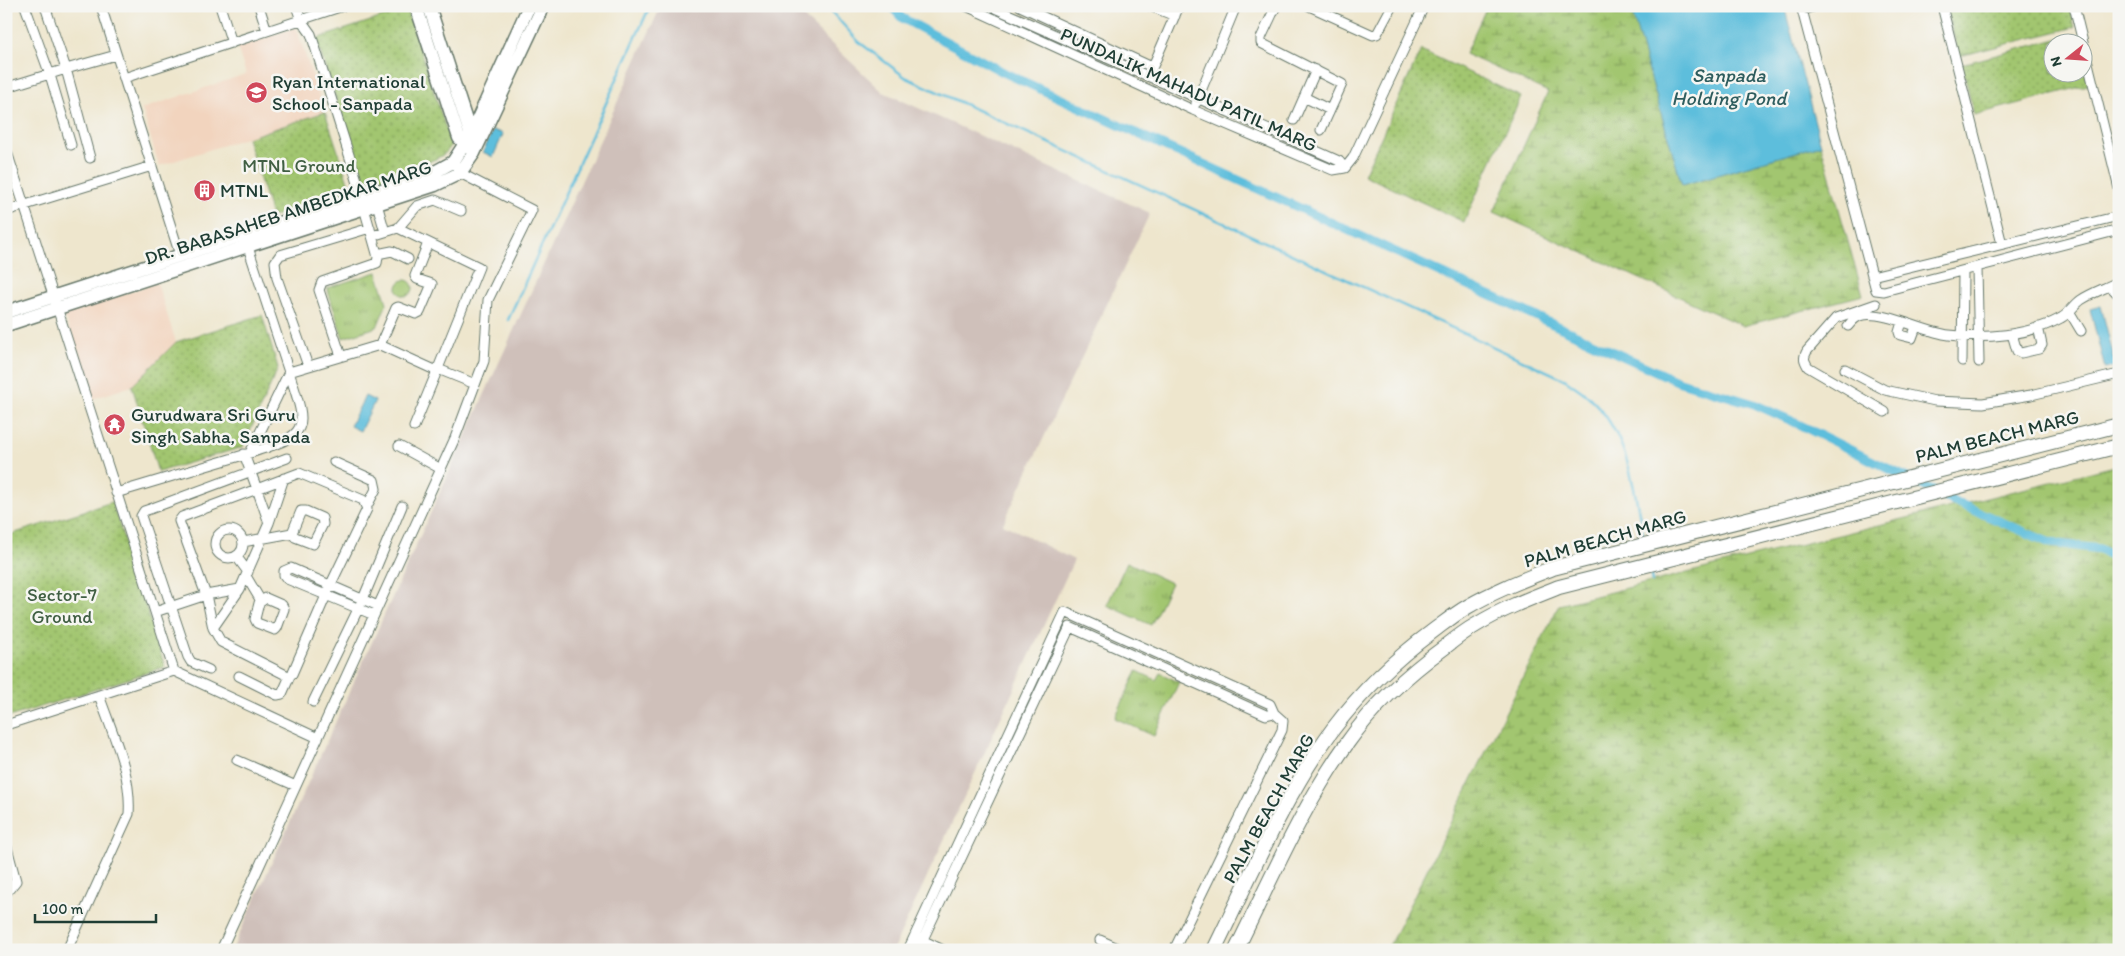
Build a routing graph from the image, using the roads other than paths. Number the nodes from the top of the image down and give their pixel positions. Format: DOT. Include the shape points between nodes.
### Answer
graph roads {
  1 [pos="25,6"];
  2 [pos="45,6"];
  3 [pos="101,6"];
  4 [pos="220,6"];
  5 [pos="258,6"];
  6 [pos="296,6"];
  7 [pos="343,6"];
  8 [pos="416,6"];
  9 [pos="429,6"];
  10 [pos="529,6"];
  11 [pos="543,6"];
  12 [pos="966,6"];
  13 [pos="990,6"];
  14 [pos="1020,6"];
  15 [pos="1150,6"];
  16 [pos="1179,6"];
  17 [pos="1236,6"];
  18 [pos="1276,6"];
  19 [pos="1309,6"];
  20 [pos="1392,6"];
  21 [pos="1424,6"];
  22 [pos="1816,6"];
  23 [pos="1942,6"];
  24 [pos="2074,6"];
  25 [pos="331,8"];
  26 [pos="1801,8"];
  27 [pos="1036,9"];
  28 [pos="1175,16"];
  29 [pos="301,20"];
  30 [pos="267,31"];
  31 [pos="232,43"];
  32 [pos="116,55"];
  33 [pos="1152,68"];
  34 [pos="66,69"];
  35 [pos="1316,70"];
  36 [pos="50,75"];
  37 [pos="124,78"];
  38 [pos="1148,78"];
  39 [pos="14,85"];
  40 [pos="1143,86"];
  41 [pos="1198,97"];
  42 [pos="1304,97"];
  43 [pos="1193,110"];
  44 [pos="1330,110"];
  45 [pos="1294,120"];
  46 [pos="1321,130"];
  47 [pos="468,139"];
  48 [pos="71,145"];
  49 [pos="6,148"];
  50 [pos="474,153"];
  51 [pos="90,158"];
  52 [pos="152,166"];
  53 [pos="457,167"];
  54 [pos="1345,168"];
  55 [pos="2119,189"];
  56 [pos="363,202"];
  57 [pos="377,204"];
  58 [pos="24,206"];
  59 [pos="6,211"];
  60 [pos="461,211"];
  61 [pos="2119,216"];
  62 [pos="2082,225"];
  63 [pos="398,228"];
  64 [pos="2119,230"];
  65 [pos="371,232"];
  66 [pos="385,232"];
  67 [pos="2042,234"];
  68 [pos="2085,238"];
  69 [pos="246,240"];
  70 [pos="428,243"];
  71 [pos="2002,244"];
  72 [pos="2046,250"];
  73 [pos="377,254"];
  74 [pos="180,255"];
  75 [pos="408,259"];
  76 [pos="1923,263"];
  77 [pos="1977,268"];
  78 [pos="1963,272"];
  79 [pos="1872,276"];
  80 [pos="1927,280"];
  81 [pos="2119,281"];
  82 [pos="2110,286"];
  83 [pos="1876,290"];
  84 [pos="2119,295"];
  85 [pos="54,302"];
  86 [pos="2069,311"];
  87 [pos="6,312"];
  88 [pos="6,325"];
  89 [pos="1848,326"];
  90 [pos="2038,327"];
  91 [pos="2081,331"];
  92 [pos="2012,334"];
  93 [pos="1962,336"];
  94 [pos="1978,337"];
  95 [pos="380,345"];
  96 [pos="341,356"];
  97 [pos="1962,362"];
  98 [pos="1979,362"];
  99 [pos="308,366"];
  100 [pos="1845,369"];
  101 [pos="438,370"];
  102 [pos="289,372"];
  103 [pos="2119,374"];
  104 [pos="475,384"];
  105 [pos="1885,412"];
  106 [pos="2119,425"];
  107 [pos="414,427"];
  108 [pos="399,446"];
  109 [pos="2119,446"];
  110 [pos="247,454"];
  111 [pos="287,458"];
  112 [pos="334,462"];
  113 [pos="440,468"];
  114 [pos="251,472"];
  115 [pos="284,478"];
  116 [pos="257,489"];
  117 [pos="116,493"];
  118 [pos="367,506"];
  119 [pos="402,506"];
  120 [pos="269,523"];
  121 [pos="292,533"];
  122 [pos="262,539"];
  123 [pos="243,542"];
  124 [pos="236,556"];
  125 [pos="247,574"];
  126 [pos="331,584"];
  127 [pos="240,589"];
  128 [pos="206,595"];
  129 [pos="327,595"];
  130 [pos="363,599"];
  131 [pos="260,601"];
  132 [pos="170,607"];
  133 [pos="358,608"];
  134 [pos="376,611"];
  135 [pos="155,612"];
  136 [pos="1065,612"];
  137 [pos="1070,627"];
  138 [pos="213,628"];
  139 [pos="209,670"];
  140 [pos="174,671"];
  141 [pos="239,676"];
  142 [pos="290,676"];
  143 [pos="99,695"];
  144 [pos="313,702"];
  145 [pos="1274,713"];
  146 [pos="6,725"];
  147 [pos="318,738"];
  148 [pos="238,760"];
  149 [pos="296,786"];
  150 [pos="6,844"];
  151 [pos="6,893"];
  152 [pos="918,938"];
  153 [pos="1100,940"];
  154 [pos="66,950"];
  155 [pos="221,950"];
  156 [pos="908,950"];
  157 [pos="918,950"];
  158 [pos="943,950"];
  159 [pos="1122,950"];
  160 [pos="1174,950"];
  161 [pos="1214,950"];
  162 [pos="1236,950"];
  1 -- 36 [label="street"];
  2 -- 34 [label="street"];
  3 -- 32 [label="street"];
  4 -- 31 [label="street"];
  5 -- 30 [label="street"];
  6 -- 29 [label="street"];
  7 -- 25 [label="street"];
  8 -- 47 [label="main road" via="459,138"];
  9 -- 47 [label="main road"];
  10 -- 47 [label="main road, DR. BABASAHEB AMBEDKAR MARG"];
  11 -- 50 [label="main road, DR. BABASAHEB AMBEDKAR MARG"];
  12 -- 40 [label="street, PUNDALIK MAHADU PATIL MARG"];
  13 -- 38 [label="street, PUNDALIK MAHADU PATIL MARG"];
  14 -- 27 [label="street"];
  15 -- 28 [label="street"];
  16 -- 28 [label="street"];
  17 -- 41 [label="street"];
  18 -- 35 [label="street" via="1261,43"];
  19 -- 20 [label="street" via="1373,35 1377,34"];
  21 -- 54 [label="street" via="1353,158"];
  22 -- 26 [label="street"];
  23 -- 71 [label="street"];
  24 -- 55 [label="street"];
  25 -- 29 [label="street"];
  26 -- 79 [label="street"];
  27 -- 33 [label="street"];
  28 -- 33 [label="street"];
  29 -- 30 [label="street"];
  29 -- 56 [label="street" via="311,34"];
  30 -- 31 [label="street"];
  31 -- 37 [label="street"];
  32 -- 34 [label="street"];
  32 -- 37 [label="street"];
  33 -- 38 [label="street"];
  34 -- 36 [label="street"];
  34 -- 51 [label="street"];
  35 -- 42 [label="street"];
  35 -- 44 [label="street" via="1342,84"];
  36 -- 39 [label="street"];
  36 -- 48 [label="street"];
  37 -- 52 [label="street"];
  38 -- 40 [label="street"];
  38 -- 41 [label="street, PUNDALIK MAHADU PATIL MARG"];
  40 -- 43 [label="street, PUNDALIK MAHADU PATIL MARG"];
  41 -- 43 [label="street"];
  41 -- 54 [label="street, PUNDALIK MAHADU PATIL MARG" via="1339,161"];
  42 -- 44 [label="street"];
  42 -- 45 [label="street"];
  43 -- 54 [label="street, PUNDALIK MAHADU PATIL MARG" via="1333,170"];
  44 -- 46 [label="street"];
  47 -- 50 [label="main road"];
  47 -- 53 [label="main road, DR. BABASAHEB AMBEDKAR MARG"];
  49 -- 58 [label="street"];
  50 -- 53 [label="main road, DR. BABASAHEB AMBEDKAR MARG"];
  52 -- 58 [label="street"];
  52 -- 74 [label="street"];
  53 -- 56 [label="main road, DR. BABASAHEB AMBEDKAR MARG" via="431,174"];
  53 -- 57 [label="main road, DR. BABASAHEB AMBEDKAR MARG" via="435,185"];
  53 -- 104 [label="street" via="532,210 488,300 484,361"];
  56 -- 57 [label="main road, DR. BABASAHEB AMBEDKAR MARG"];
  56 -- 65 [label="street"];
  56 -- 69 [label="main road, DR. BABASAHEB AMBEDKAR MARG"];
  57 -- 66 [label="street"];
  58 -- 59 [label="street"];
  58 -- 85 [label="street"];
  60 -- 63 [label="street" via="435,200 417,206"];
  61 -- 62 [label="street"];
  62 -- 67 [label="street"];
  62 -- 68 [label="street"];
  63 -- 66 [label="street"];
  63 -- 70 [label="street"];
  64 -- 68 [label="street"];
  65 -- 66 [label="street"];
  65 -- 73 [label="street"];
  65 -- 99 [label="street" via="280,255 275,262 277,278"];
  67 -- 71 [label="street"];
  67 -- 72 [label="street"];
  68 -- 72 [label="street"];
  69 -- 74 [label="main road, DR. BABASAHEB AMBEDKAR MARG"];
  69 -- 85 [label="main road, DR. BABASAHEB AMBEDKAR MARG"];
  69 -- 102 [label="street"];
  70 -- 95 [label="street" via="415,276 432,284 420,312 416,314 398,306"];
  70 -- 101 [label="street" via="479,267"];
  71 -- 76 [label="street"];
  72 -- 77 [label="street"];
  73 -- 75 [label="street" via="392,251"];
  73 -- 96 [label="street" via="375,265 322,282 319,286"];
  74 -- 85 [label="main road, DR. BABASAHEB AMBEDKAR MARG"];
  76 -- 79 [label="street"];
  76 -- 80 [label="street"];
  77 -- 78 [label="street"];
  77 -- 94 [label="street"];
  78 -- 80 [label="street"];
  78 -- 93 [label="street"];
  79 -- 83 [label="street"];
  80 -- 83 [label="street"];
  81 -- 82 [label="street"];
  82 -- 84 [label="street"];
  82 -- 86 [label="street" via="2081,300"];
  83 -- 105 [label="street" via="1878,307 1836,318 1804,356 1808,367"];
  85 -- 87 [label="main road, DR. BABASAHEB AMBEDKAR MARG"];
  85 -- 88 [label="main road, DR. BABASAHEB AMBEDKAR MARG"];
  85 -- 117 [label="street"];
  86 -- 90 [label="street"];
  86 -- 91 [label="street"];
  89 -- 93 [label="street" via="1862,315 1871,315 1930,332"];
  90 -- 92 [label="street"];
  90 -- 92 [label="street" via="2042,345 2039,349 2017,351"];
  92 -- 94 [label="street"];
  93 -- 94 [label="street"];
  93 -- 97 [label="street"];
  94 -- 98 [label="street"];
  95 -- 96 [label="street"];
  95 -- 101 [label="street"];
  96 -- 99 [label="street"];
  99 -- 102 [label="street"];
  100 -- 103 [label="street" via="1885,390 1935,402 1983,403"];
  101 -- 104 [label="street"];
  101 -- 107 [label="street"];
  102 -- 110 [label="street"];
  102 -- 110 [label="street" via="302,412 302,426 294,436 279,444"];
  104 -- 113 [label="street"];
  106 -- 161 [label="main road, PALM BEACH MARG" via="1553,568 1502,588 1465,608 1408,649 1367,688 1332,730 1303,775"];
  108 -- 113 [label="street"];
  109 -- 162 [label="main road, PALM BEACH MARG" via="1559,587 1475,625 1420,665 1348,742 1290,840"];
  110 -- 114 [label="street"];
  110 -- 117 [label="street"];
  111 -- 114 [label="street"];
  112 -- 118 [label="street" via="374,480 376,489"];
  113 -- 134 [label="street"];
  114 -- 116 [label="street"];
  114 -- 132 [label="street" via="144,511 141,516"];
  115 -- 116 [label="street"];
  115 -- 118 [label="street" via="299,473 363,500"];
  115 -- 120 [label="street"];
  116 -- 120 [label="street"];
  116 -- 128 [label="street" via="182,517 179,521"];
  117 -- 135 [label="street"];
  118 -- 126 [label="street"];
  119 -- 130 [label="street"];
  120 -- 122 [label="street"];
  121 -- 122 [label="street"];
  122 -- 123 [label="street"];
  122 -- 125 [label="street"];
  123 -- 124 [label="street"];
  123 -- 124 [label="street" via="238,533 229,530 217,536 215,545 218,553 225,557"];
  124 -- 125 [label="street"];
  125 -- 127 [label="street"];
  125 -- 131 [label="street"];
  126 -- 129 [label="street"];
  126 -- 129 [label="street" via="291,568 284,571 287,579"];
  126 -- 130 [label="street"];
  127 -- 128 [label="street"];
  127 -- 138 [label="street"];
  128 -- 132 [label="street"];
  128 -- 138 [label="street"];
  129 -- 133 [label="street"];
  129 -- 142 [label="street"];
  130 -- 133 [label="street"];
  130 -- 134 [label="street"];
  132 -- 135 [label="street"];
  132 -- 139 [label="street" via="191,662"];
  133 -- 134 [label="street"];
  133 -- 144 [label="street"];
  134 -- 147 [label="street"];
  135 -- 140 [label="street"];
  136 -- 137 [label="street"];
  136 -- 145 [label="street" via="1270,704"];
  136 -- 152 [label="street"];
  137 -- 145 [label="street" via="1266,714"];
  137 -- 152 [label="street"];
  138 -- 142 [label="street" via="224,645"];
  140 -- 143 [label="street"];
  140 -- 147 [label="street"];
  141 -- 142 [label="street" via="280,695"];
  143 -- 146 [label="street"];
  143 -- 154 [label="street" via="126,778 129,814"];
  145 -- 160 [label="street" via="1283,721 1282,730"];
  147 -- 149 [label="street"];
  148 -- 149 [label="street"];
  149 -- 155 [label="street"];
  150 -- 151 [label="street" via="16,881"];
  152 -- 156 [label="street"];
  152 -- 157 [label="street"];
  152 -- 158 [label="street"];
  153 -- 159 [label="street"];
}
